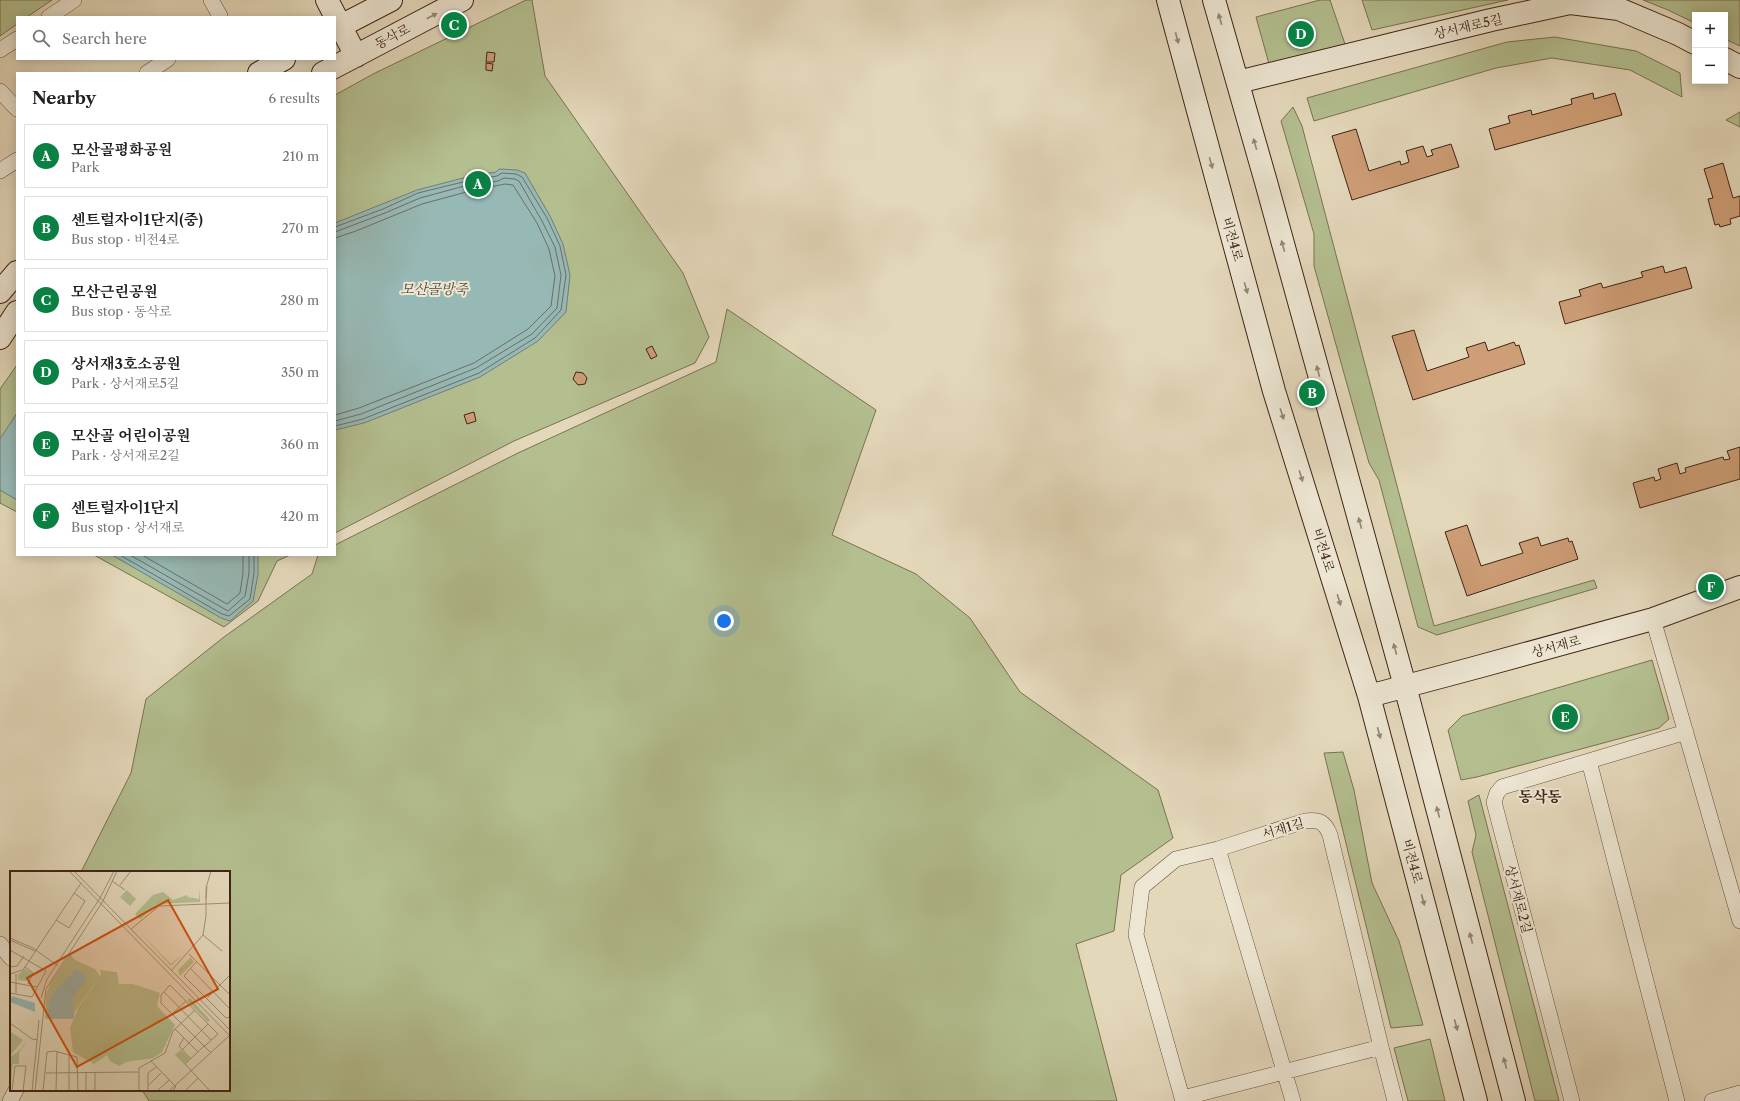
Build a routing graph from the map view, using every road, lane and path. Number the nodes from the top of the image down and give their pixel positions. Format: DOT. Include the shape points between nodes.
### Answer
graph roads {
  1 [pos="74,0"];
  2 [pos="211,0"];
  3 [pos="327,0"];
  4 [pos="391,0"];
  5 [pos="462,0"];
  6 [pos="1168,0"];
  7 [pos="1214,0"];
  8 [pos="50,16"];
  9 [pos="220,16"];
  10 [pos="333,16"];
  11 [pos="338,28"];
  12 [pos="16,40"];
  13 [pos="1692,41"];
  14 [pos="0,50"];
  15 [pos="356,56"];
  16 [pos="166,60"];
  17 [pos="282,60"];
  18 [pos="1728,61"];
  19 [pos="1740,67"];
  20 [pos="148,72"];
  21 [pos="261,72"];
  22 [pos="325,72"];
  23 [pos="1238,82"];
  24 [pos="0,91"];
  25 [pos="16,108"];
  26 [pos="16,161"];
  27 [pos="0,171"];
  28 [pos="16,273"];
  29 [pos="0,292"];
  30 [pos="16,314"];
  31 [pos="0,338"];
  32 [pos="1740,587"];
  33 [pos="1653,619"];
  34 [pos="1405,686"];
  35 [pos="1369,696"];
  36 [pos="1686,732"];
  37 [pos="1589,761"];
  38 [pos="1218,849"];
  39 [pos="1740,921"];
  40 [pos="0,944"];
  41 [pos="10,957"];
  42 [pos="1380,1047"];
  43 [pos="1285,1071"];
  44 [pos="15,1091"];
  45 [pos="1740,1093"];
  46 [pos="1183,1100"];
  47 [pos="10,1101"];
  48 [pos="1293,1101"];
  49 [pos="1395,1101"];
  50 [pos="1476,1101"];
  51 [pos="1514,1101"];
  52 [pos="1572,1101"];
  53 [pos="1677,1101"];
  54 [pos="1712,1101"];
  1 -- 8 [label="street"];
  2 -- 9 [label="street"];
  3 -- 10 [label="main road"];
  4 -- 11 [label="main road"];
  15 -- 5 [label="main road, 동삭로, one-way"];
  6 -- 35 [label="main road, 비전4로, one-way" via="1274,391"];
  23 -- 7 [label="main road, one-way"];
  11 -- 15 [label="main road"];
  12 -- 14 [label="street"];
  13 -- 23 [label="main road, 상서재로5길" via="1619,9 1570,3"];
  15 -- 22 [label="main road, 동삭로"];
  16 -- 20 [label="street"];
  17 -- 21 [label="main road"];
  18 -- 19 [label="main road"];
  34 -- 23 [label="main road, one-way"];
  24 -- 25 [label="street"];
  26 -- 27 [label="street"];
  28 -- 29 [label="main road"];
  30 -- 31 [label="main road"];
  32 -- 33 [label="main road, 상서재로"];
  33 -- 34 [label="main road, 상서재로"];
  33 -- 36 [label="street"];
  34 -- 35 [label="main road, 상서재로"];
  51 -- 34 [label="main road, one-way"];
  35 -- 50 [label="main road, 비전4로, one-way"];
  36 -- 37 [label="street, 상서재로2길"];
  36 -- 39 [label="street"];
  37 -- 52 [label="street, 상서재로2길" via="1502,787 1494,802"];
  37 -- 53 [label="street"];
  38 -- 42 [label="street, 서재1길" via="1314,819 1322,822 1327,828"];
  38 -- 43 [label="street"];
  38 -- 46 [label="street" via="1176,859 1142,887 1136,935"];
  40 -- 41 [label="street"];
  42 -- 43 [label="street"];
  42 -- 49 [label="street, 서재1길"];
  43 -- 46 [label="street"];
  43 -- 48 [label="street"];
  44 -- 47 [label="street"];
  45 -- 54 [label="street"];
}
